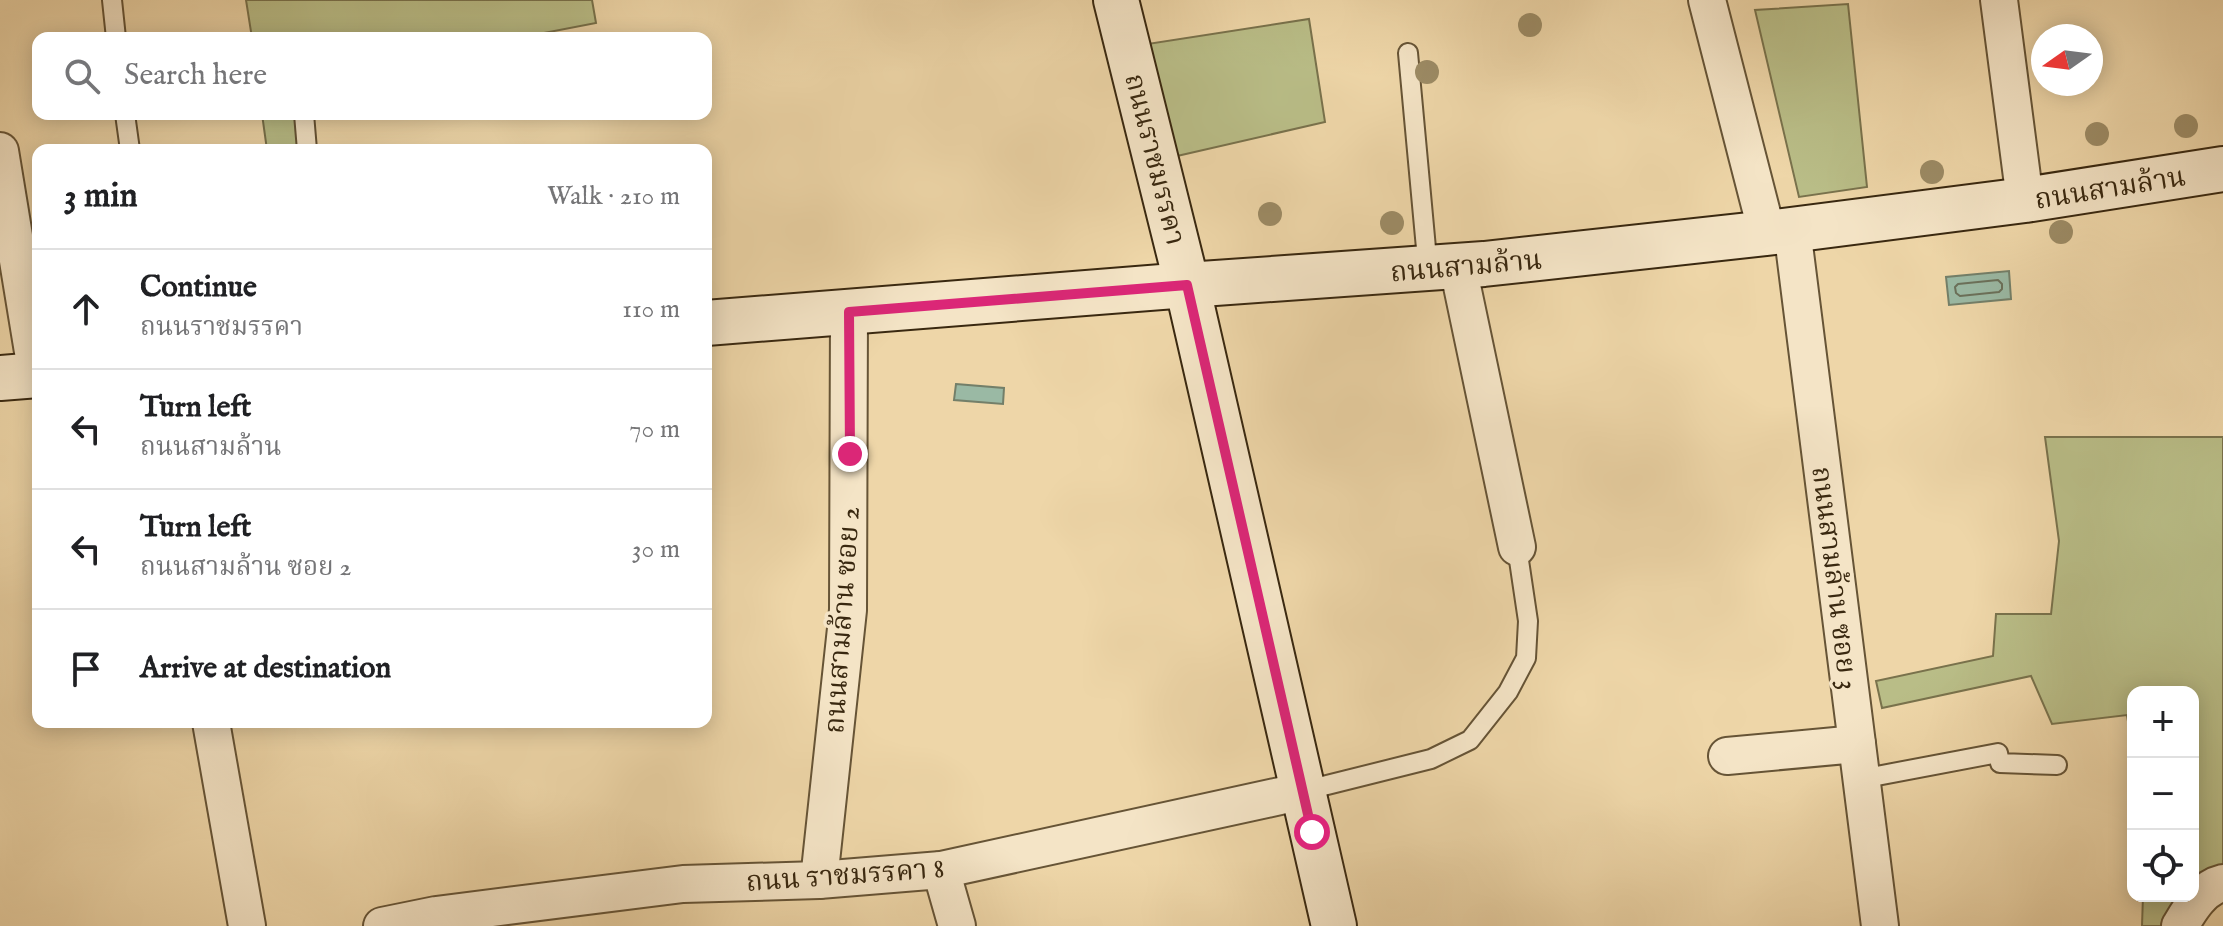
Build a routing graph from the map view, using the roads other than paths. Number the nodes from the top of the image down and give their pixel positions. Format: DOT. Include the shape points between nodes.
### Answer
graph roads {
  1 [pos="112,0"];
  2 [pos="1116,0"];
  3 [pos="1707,0"];
  4 [pos="1999,0"];
  5 [pos="115,32"];
  6 [pos="1408,53"];
  7 [pos="126,120"];
  8 [pos="304,120"];
  9 [pos="129,144"];
  10 [pos="306,144"];
  11 [pos="0,151"];
  12 [pos="2221,179"];
  13 [pos="2025,200"];
  14 [pos="1780,231"];
  15 [pos="1443,268"];
  16 [pos="1187,285"];
  17 [pos="849,312"];
  18 [pos="712,323"];
  19 [pos="32,340"];
  20 [pos="32,376"];
  21 [pos="0,378"];
  22 [pos="1517,547"];
  23 [pos="212,728"];
  24 [pos="1857,744"];
  25 [pos="1727,756"];
  26 [pos="2057,765"];
  27 [pos="1861,779"];
  28 [pos="1303,791"];
  29 [pos="941,870"];
  30 [pos="819,880"];
  31 [pos="2223,883"];
  32 [pos="247,926"];
  33 [pos="382,926"];
  34 [pos="957,926"];
  35 [pos="1334,926"];
  36 [pos="1880,926"];
  37 [pos="2180,926"];
  1 -- 5 [label="lane"];
  2 -- 16 [label="street, ถนนราชมรรคา"];
  3 -- 14 [label="street, ถนนสามล้าน ซอย 3"];
  4 -- 13 [label="street"];
  6 -- 15 [label="lane"];
  7 -- 9 [label="lane"];
  8 -- 10 [label="lane"];
  11 -- 19 [label="street"];
  12 -- 13 [label="street, ถนนสามล้าน"];
  13 -- 14 [label="street, ถนนสามล้าน"];
  14 -- 15 [label="street, ถนนสามล้าน"];
  14 -- 24 [label="street, ถนนสามล้าน ซอย 3"];
  15 -- 16 [label="street, ถนนสามล้าน"];
  15 -- 22 [label="street"];
  16 -- 17 [label="street, ถนนสามล้าน"];
  16 -- 28 [label="street, ถนนราชมรรคา"];
  17 -- 18 [label="street, ถนนสามล้าน"];
  17 -- 30 [label="street, ถนนสามล้าน ซอย 2" via="848,610"];
  20 -- 21 [label="street"];
  22 -- 28 [label="lane" via="1528,621 1526,658 1508,692 1470,740 1431,759"];
  23 -- 32 [label="street"];
  24 -- 25 [label="street"];
  24 -- 27 [label="street, ถนนสามล้าน ซอย 3"];
  26 -- 27 [label="lane" via="2000,763 1998,753"];
  27 -- 36 [label="street, ถนนสามล้าน ซอย 3"];
  28 -- 29 [label="street, ถนน ราชมรรคา 8"];
  28 -- 35 [label="street, ถนนราชมรรคา"];
  29 -- 30 [label="street, ถนน ราชมรรคา 8"];
  29 -- 34 [label="street"];
  30 -- 33 [label="street, ถนน ราชมรรคา 8" via="683,884"];
  31 -- 37 [label="street" via="2192,904"];
}
